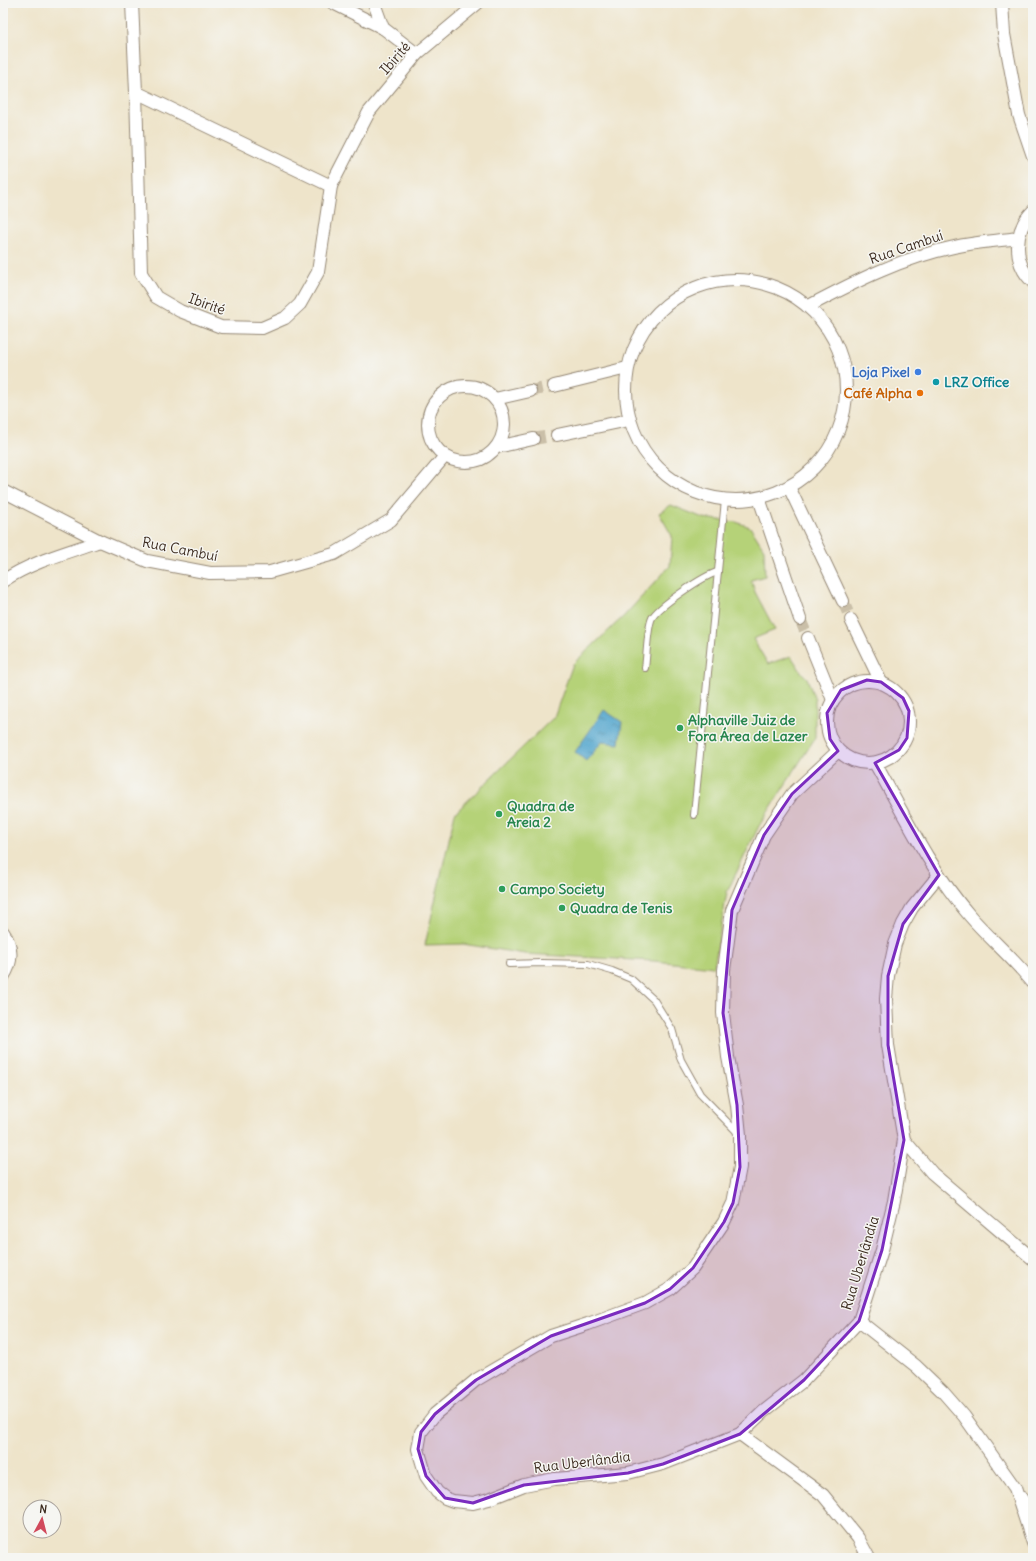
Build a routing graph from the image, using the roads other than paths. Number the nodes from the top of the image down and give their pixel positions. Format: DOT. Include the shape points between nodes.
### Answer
graph roads {
  1 [pos="132,3"];
  2 [pos="332,3"];
  3 [pos="374,3"];
  4 [pos="478,3"];
  5 [pos="1002,3"];
  6 [pos="383,28"];
  7 [pos="417,54"];
  8 [pos="136,92"];
  9 [pos="1033,156"];
  10 [pos="331,186"];
  11 [pos="1033,211"];
  12 [pos="1018,238"];
  13 [pos="1033,282"];
  14 [pos="809,306"];
  15 [pos="627,368"];
  16 [pos="554,386"];
  17 [pos="530,391"];
  18 [pos="495,399"];
  19 [pos="629,420"];
  20 [pos="557,434"];
  21 [pos="533,440"];
  22 [pos="497,447"];
  23 [pos="445,456"];
  24 [pos="789,487"];
  25 [pos="3,491"];
  26 [pos="758,498"];
  27 [pos="726,500"];
  28 [pos="100,541"];
  29 [pos="718,572"];
  30 [pos="3,581"];
  31 [pos="843,600"];
  32 [pos="800,619"];
  33 [pos="851,620"];
  34 [pos="808,638"];
  35 [pos="645,668"];
  36 [pos="881,682"];
  37 [pos="833,700"];
  38 [pos="838,750"];
  39 [pos="875,763"];
  40 [pos="694,815"];
  41 [pos="939,876"];
  42 [pos="3,932"];
  43 [pos="508,964"];
  44 [pos="3,977"];
  45 [pos="1033,983"];
  46 [pos="740,1135"];
  47 [pos="904,1140"];
  48 [pos="1033,1259"];
  49 [pos="859,1321"];
  50 [pos="740,1434"];
  51 [pos="1015,1488"];
  52 [pos="1033,1514"];
  53 [pos="1033,1543"];
  54 [pos="869,1558"];
  1 -- 8 [label="street, Ibirité"];
  2 -- 6 [label="street"];
  3 -- 6 [label="street"];
  4 -- 7 [label="street, Ibirité"];
  5 -- 9 [label="street" via="1004,34 1019,115"];
  6 -- 7 [label="street"];
  7 -- 10 [label="street, Ibirité" via="370,112"];
  8 -- 10 [label="street"];
  8 -- 10 [label="street, Ibirité" via="142,273 156,297 180,311 221,327 262,328 285,318 300,304 318,272"];
  11 -- 12 [label="street" via="1023,224"];
  12 -- 13 [label="street" via="1022,268"];
  12 -- 14 [label="street, Rua Cambuí" via="955,247 901,262"];
  14 -- 15 [label="street" via="781,288 749,280 716,280 685,291 658,311 638,337"];
  14 -- 24 [label="street" via="832,333 845,366 847,402 838,436 826,454 818,465"];
  15 -- 16 [label="street"];
  15 -- 19 [label="street" via="625,394"];
  17 -- 18 [label="street"];
  18 -- 22 [label="street" via="504,423"];
  18 -- 23 [label="street" via="485,391 461,386 439,396 432,406 427,430 432,442"];
  19 -- 20 [label="street"];
  19 -- 27 [label="street" via="643,450 665,475 693,492"];
  21 -- 22 [label="street"];
  22 -- 23 [label="street" via="476,461 462,462"];
  23 -- 28 [label="street, Rua Cambuí" via="391,520 334,554 270,572 210,573 147,561"];
  24 -- 26 [label="street"];
  24 -- 31 [label="street"];
  25 -- 28 [label="street, Rua Cambuí"];
  26 -- 27 [label="street"];
  26 -- 32 [label="street"];
  27 -- 29 [label="lane"];
  28 -- 30 [label="street" via="41,562"];
  29 -- 35 [label="lane" via="711,573 694,583 652,618"];
  29 -- 40 [label="lane"];
  33 -- 36 [label="street"];
  34 -- 37 [label="street"];
  36 -- 37 [label="street" via="867,680 853,683 841,690"];
  36 -- 39 [label="street" via="903,698 909,711 910,725 907,738 899,750"];
  37 -- 38 [label="street" via="827,713 826,726 830,739"];
  38 -- 39 [label="street" via="849,759"];
  38 -- 46 [label="street, Rua Uberlândia" via="792,794 764,835 732,910 724,970 723,1013"];
  39 -- 41 [label="street"];
  41 -- 45 [label="street" via="970,916"];
  41 -- 47 [label="street, Rua Uberlândia" via="912,908 903,924 895,944 888,976 888,1045"];
  42 -- 44 [label="street" via="8,938 11,956"];
  43 -- 46 [label="lane" via="588,964 631,979 654,1000 672,1029 681,1060 700,1094"];
  46 -- 50 [label="street, Rua Uberlândia" via="740,1167 733,1203 724,1222 693,1268 670,1289 645,1303 551,1336 476,1380 435,1414 421,1432 418,1449 426,1476 437,1492 453,1501 473,1503 524,1485 555,1479 628,1473 663,1464"];
  47 -- 48 [label="street" via="932,1173"];
  47 -- 49 [label="street, Rua Uberlândia" via="882,1250"];
  49 -- 50 [label="street, Rua Uberlândia" via="804,1380"];
  49 -- 51 [label="street" via="916,1366 943,1392 964,1416"];
  50 -- 54 [label="street" via="823,1495 858,1538"];
  51 -- 52 [label="street"];
  51 -- 53 [label="street"];
}
